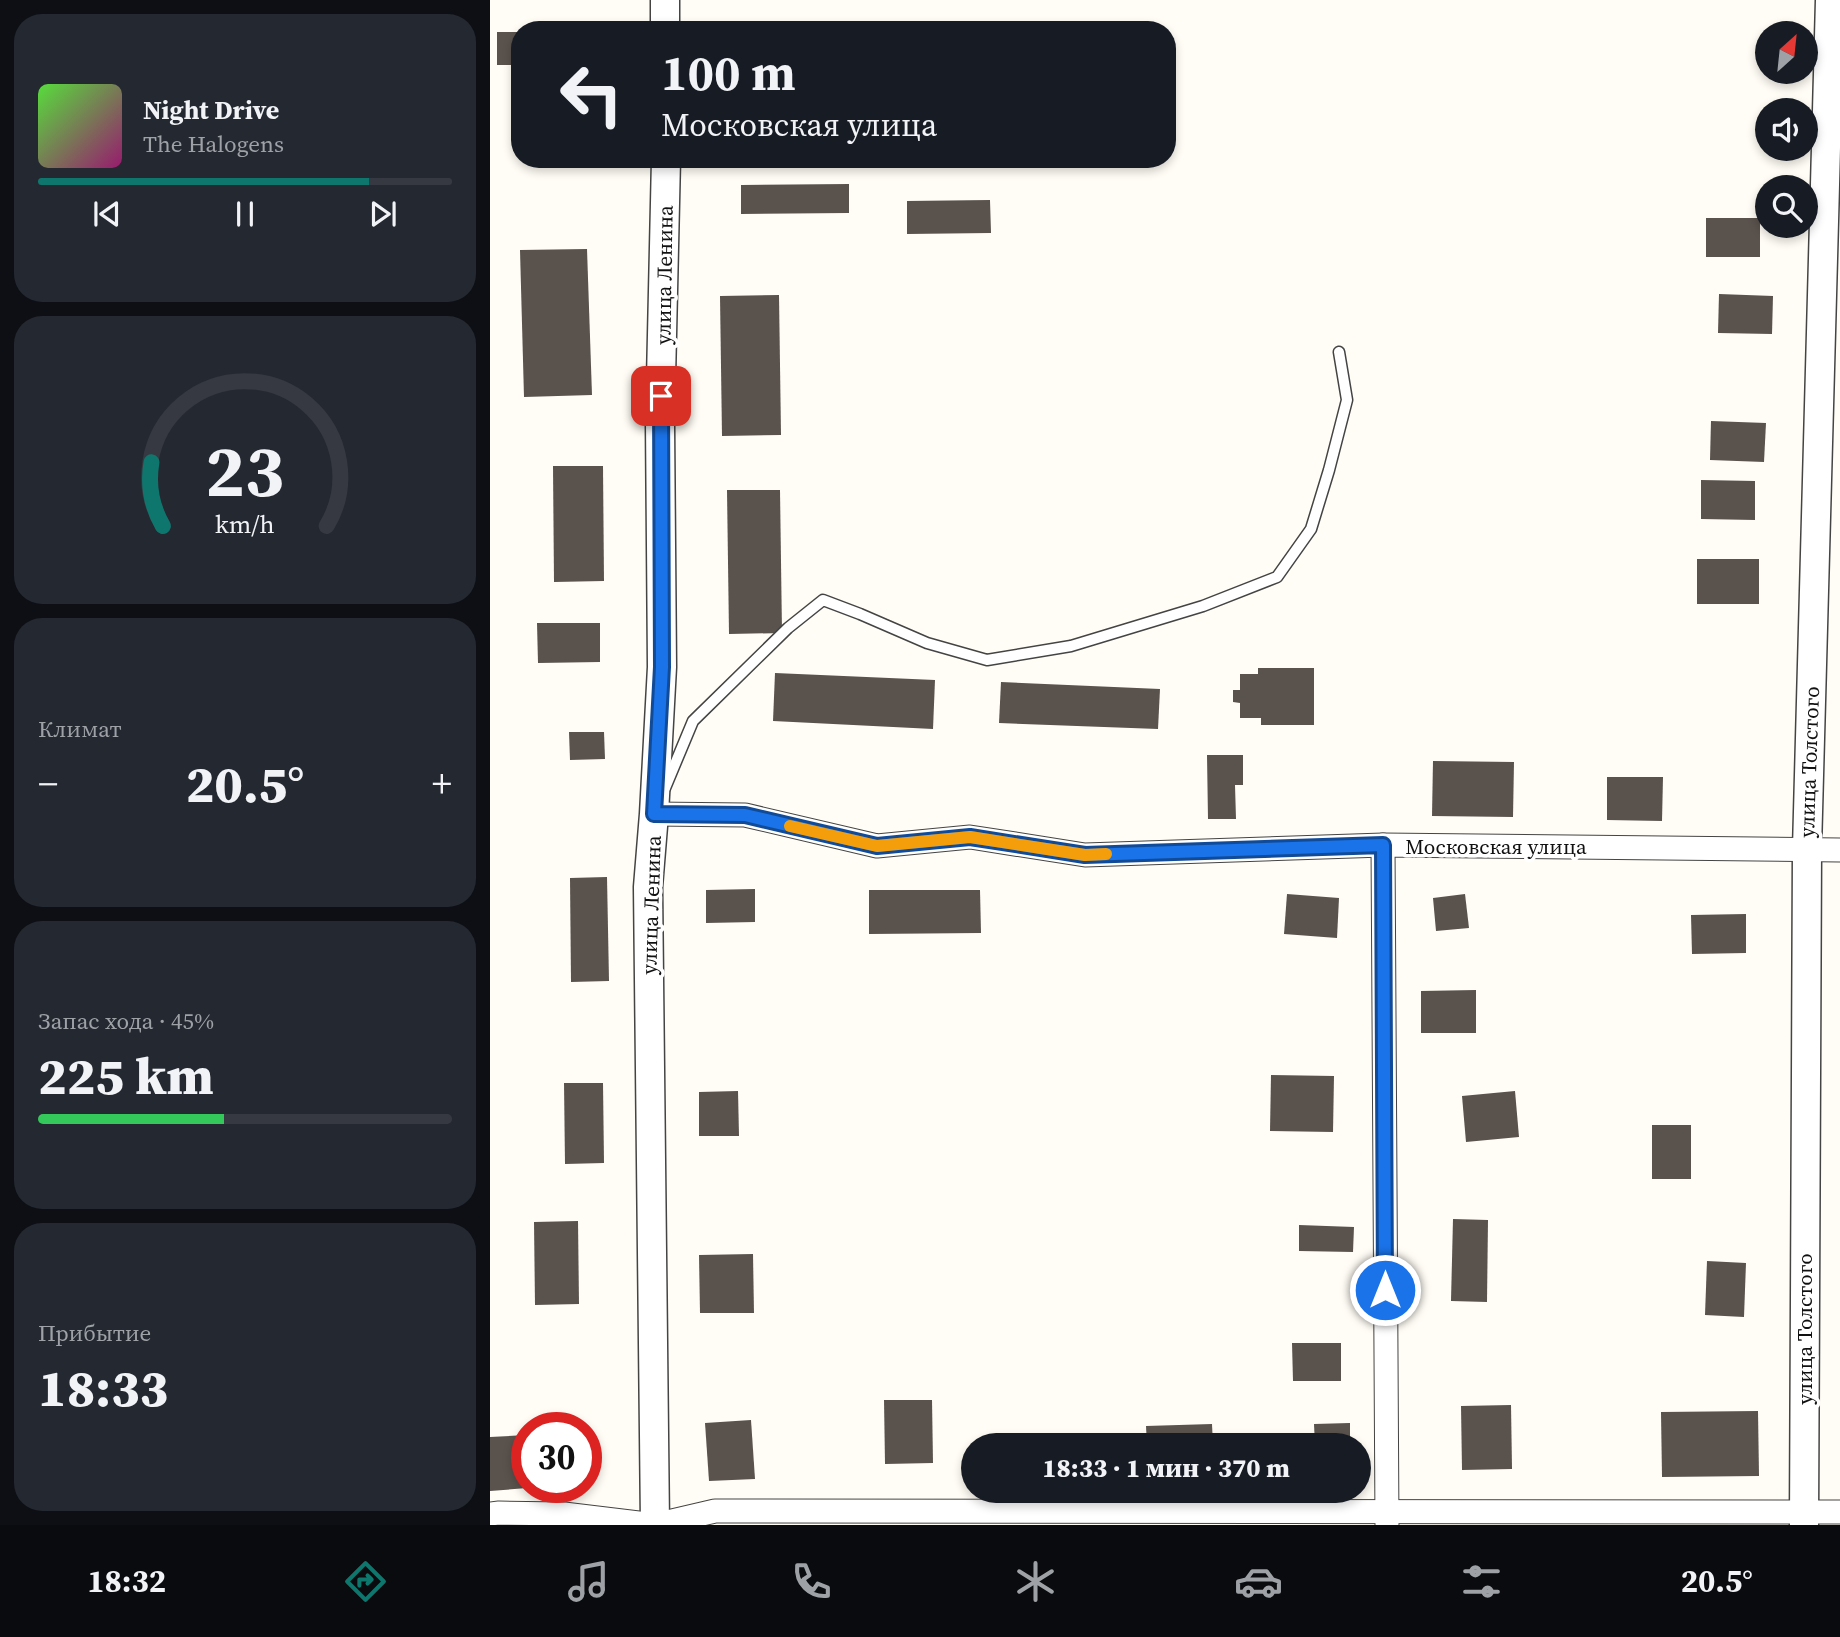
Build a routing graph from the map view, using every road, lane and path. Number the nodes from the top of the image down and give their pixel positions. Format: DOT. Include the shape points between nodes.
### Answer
graph roads {
  1 [pos="665,0"];
  2 [pos="1830,0"];
  3 [pos="665,21"];
  4 [pos="666,168"];
  5 [pos="1339,352"];
  6 [pos="654,814"];
  7 [pos="1383,845"];
  8 [pos="1807,849"];
  9 [pos="1840,850"];
  10 [pos="1840,1512"];
  11 [pos="490,1514"];
  12 [pos="1387,1519"];
  13 [pos="1804,1519"];
  14 [pos="655,1525"];
  1 -- 3 [label="street"];
  2 -- 8 [label="street, улица Толстого"];
  4 -- 6 [label="street, улица Ленина" via="660,423 662,667"];
  5 -- 6 [label="lane" via="1347,400 1329,470 1311,529 1277,577 1203,606 1071,646 987,660 927,643 823,600 693,721"];
  6 -- 7 [label="street, Московская улица" via="745,815 877,846 970,837 1085,855"];
  6 -- 14 [label="street, улица Ленина" via="648,887"];
  7 -- 8 [label="street, Московская улица"];
  7 -- 12 [label="street"];
  8 -- 9 [label="street, Московская улица"];
  8 -- 13 [label="street, улица Толстого"];
  10 -- 13 [label="street"];
  11 -- 14 [label="street" via="564,1514"];
  12 -- 13 [label="street"];
  12 -- 14 [label="street" via="715,1511"];
}
